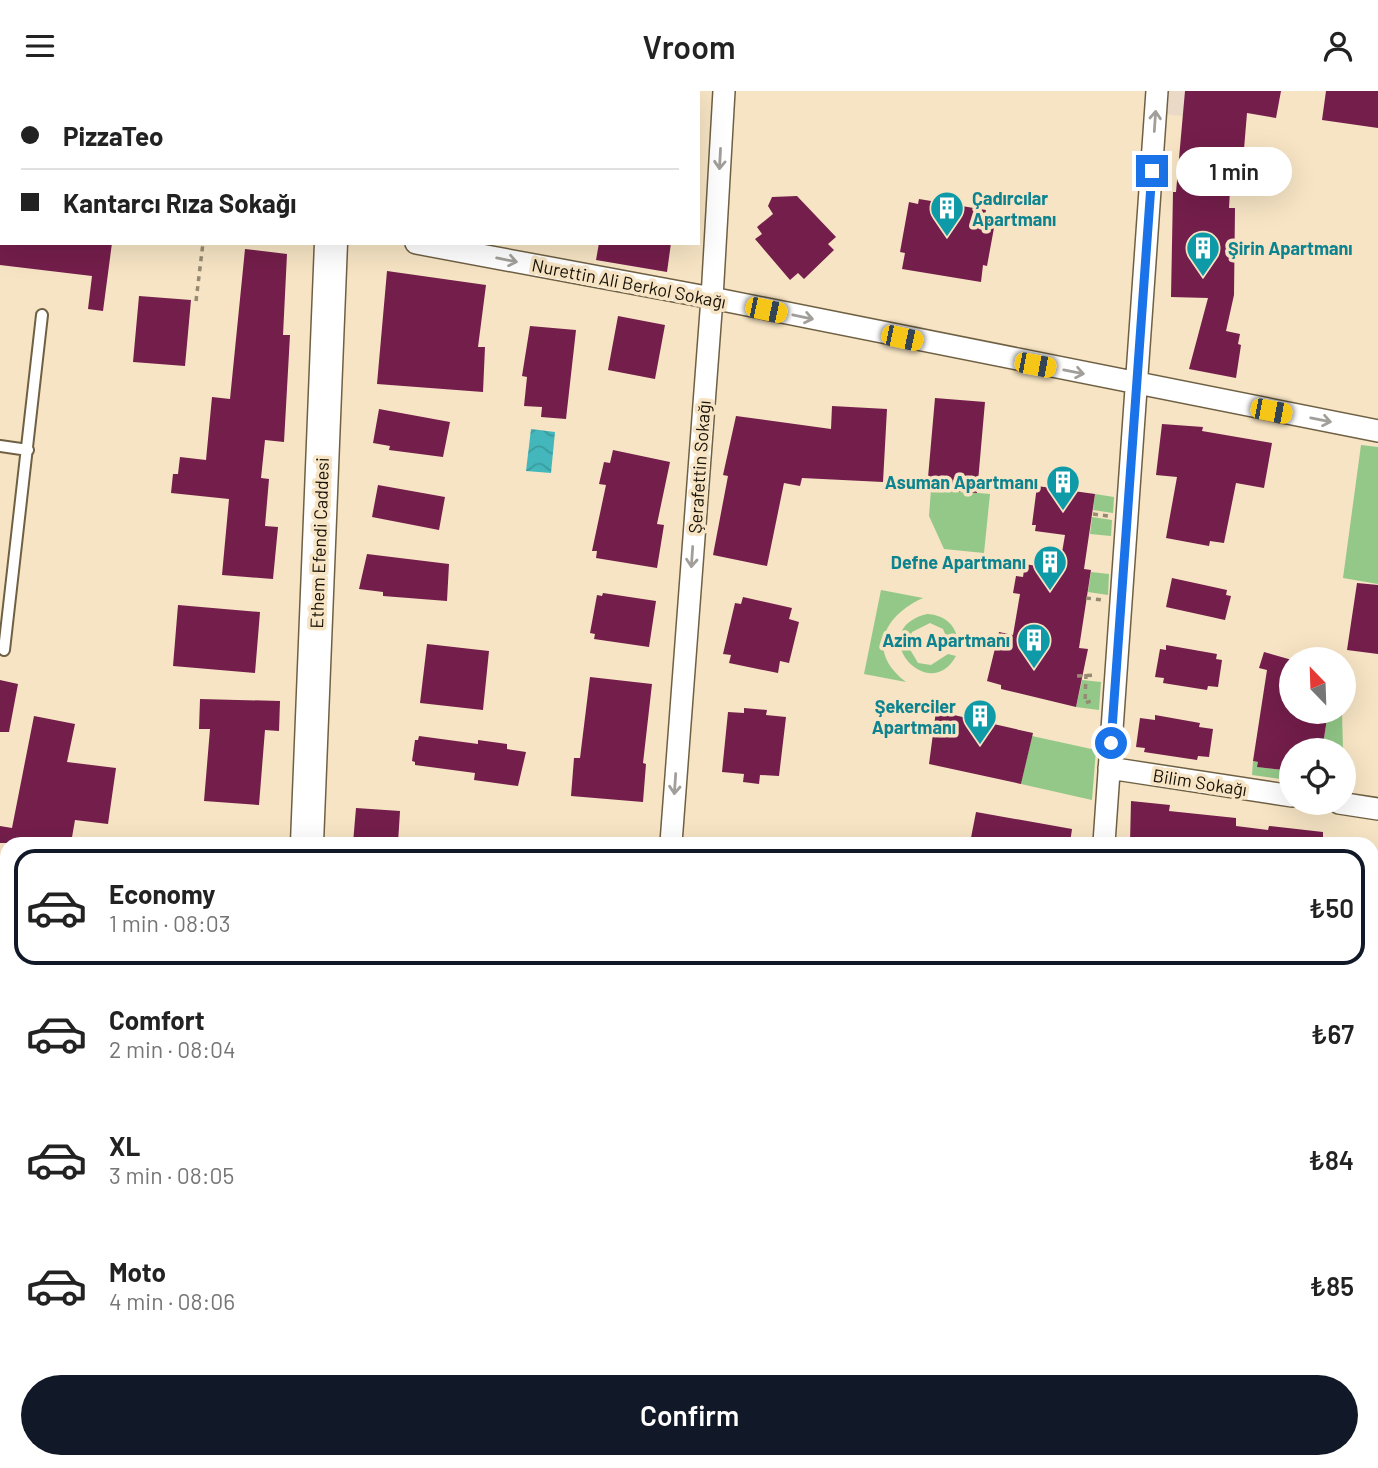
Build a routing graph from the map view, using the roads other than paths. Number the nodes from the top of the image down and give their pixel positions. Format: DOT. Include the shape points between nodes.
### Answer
graph roads {
  1 [pos="724,91"];
  2 [pos="1157,91"];
  3 [pos="331,245"];
  4 [pos="427,245"];
  5 [pos="712,298"];
  6 [pos="42,315"];
  7 [pos="1138,385"];
  8 [pos="1378,431"];
  9 [pos="0,446"];
  10 [pos="27,450"];
  11 [pos="4,650"];
  12 [pos="1109,768"];
  13 [pos="1279,794"];
  14 [pos="1356,806"];
  15 [pos="1378,809"];
  16 [pos="307,837"];
  17 [pos="671,837"];
  18 [pos="1104,837"];
  1 -- 5 [label="street, Şerafettin Sokağı, one-way"];
  7 -- 2 [label="street, one-way"];
  3 -- 16 [label="main road, Ethem Efendi Caddesi"];
  4 -- 5 [label="street, Nurettin Ali Berkol Sokağı, one-way"];
  5 -- 7 [label="street, Nurettin Ali Berkol Sokağı, one-way"];
  5 -- 17 [label="street, Şerafettin Sokağı, one-way"];
  6 -- 10 [label="lane"];
  7 -- 8 [label="street, Nurettin Ali Berkol Sokağı, one-way"];
  7 -- 12 [label="street"];
  9 -- 10 [label="lane"];
  10 -- 11 [label="lane"];
  12 -- 13 [label="street, Bilim Sokağı"];
  12 -- 18 [label="street"];
  14 -- 15 [label="street"];
}
